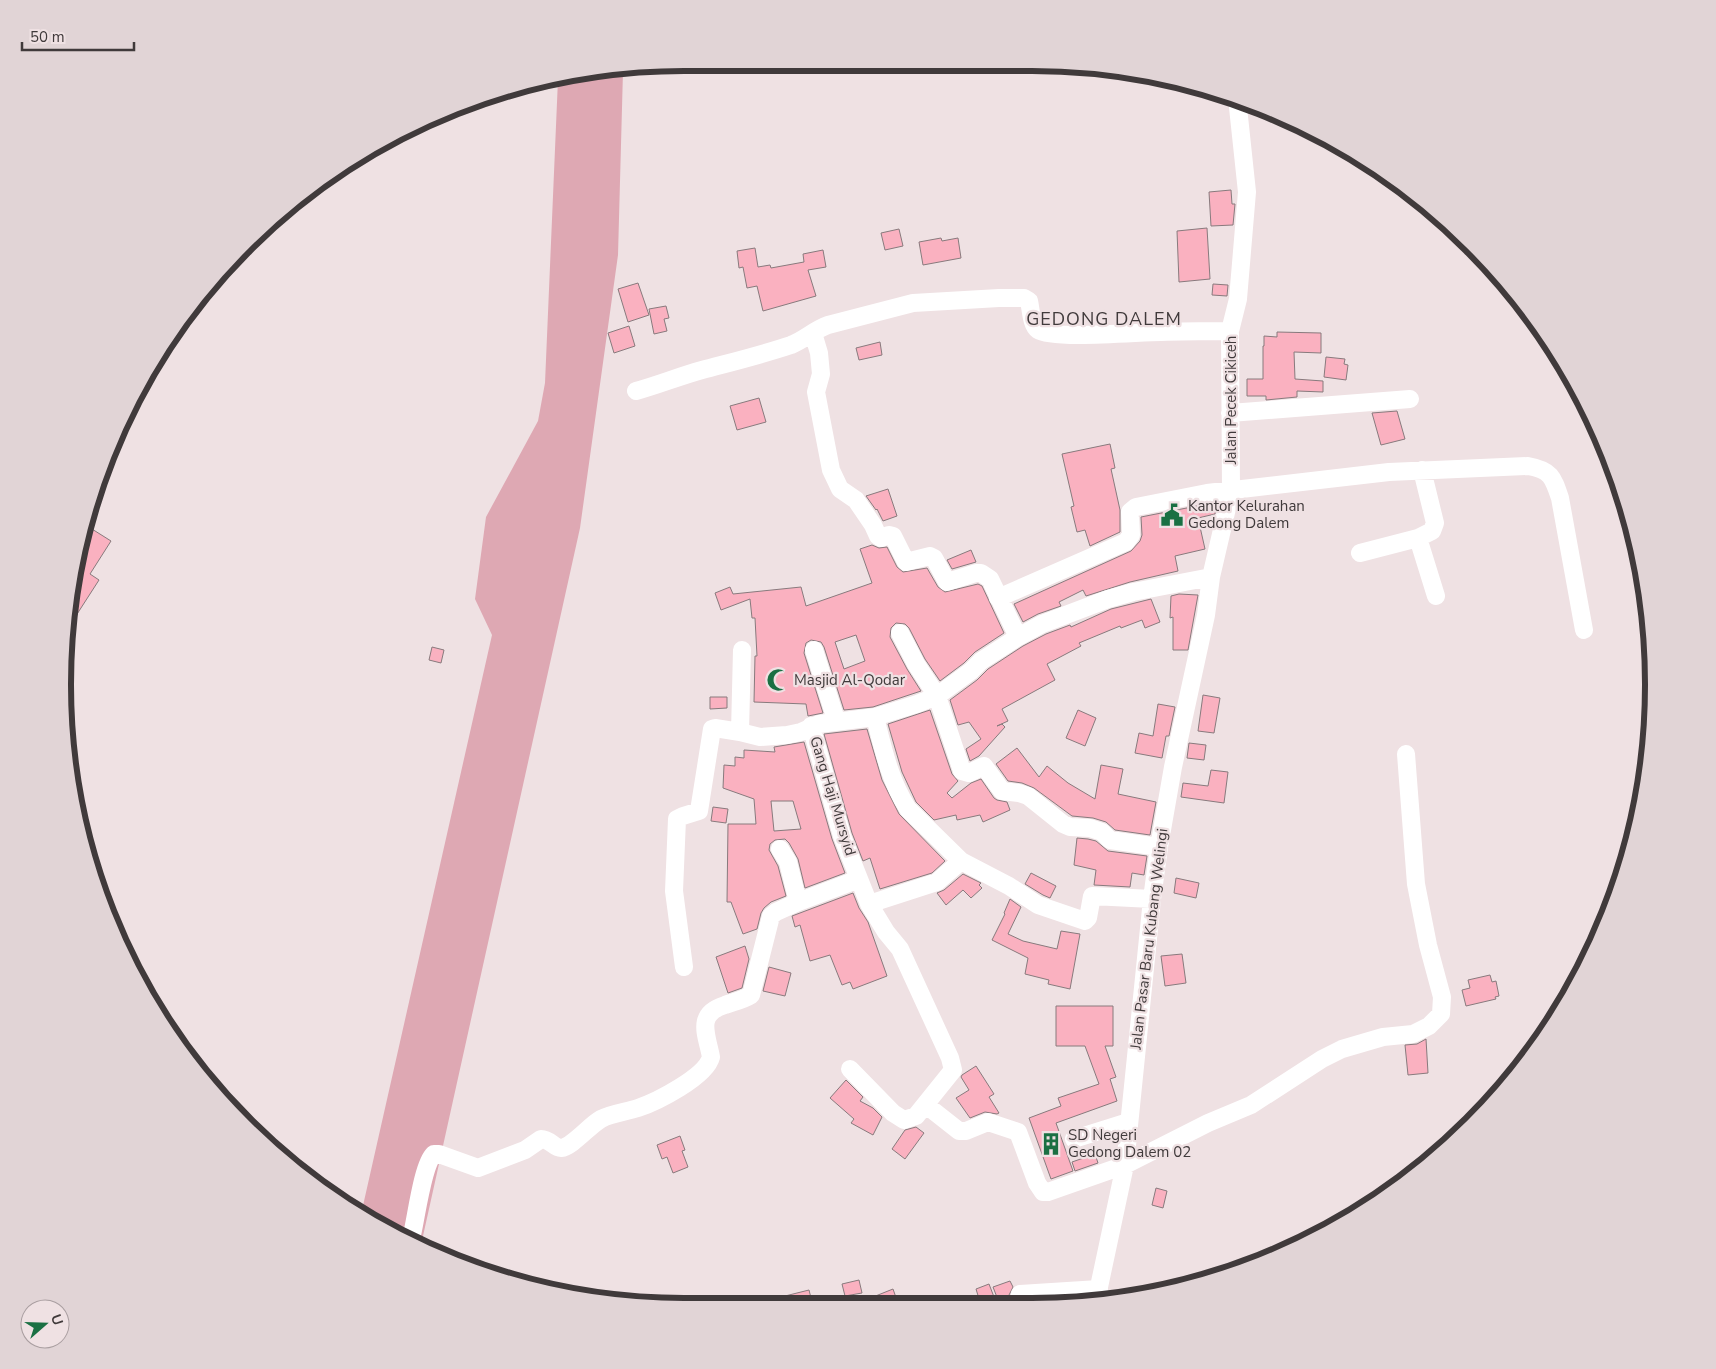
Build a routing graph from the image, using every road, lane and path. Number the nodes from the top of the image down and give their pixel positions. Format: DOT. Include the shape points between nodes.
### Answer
graph roads {
  1 [pos="1238,107"];
  2 [pos="1230,331"];
  3 [pos="812,333"];
  4 [pos="636,391"];
  5 [pos="1410,399"];
  6 [pos="1230,413"];
  7 [pos="1422,470"];
  8 [pos="1231,491"];
  9 [pos="1418,538"];
  10 [pos="1360,553"];
  11 [pos="1211,577"];
  12 [pos="1436,596"];
  13 [pos="998,598"];
  14 [pos="1584,630"];
  15 [pos="900,633"];
  16 [pos="1018,638"];
  17 [pos="742,650"];
  18 [pos="814,650"];
  19 [pos="937,696"];
  20 [pos="875,717"];
  21 [pos="836,720"];
  22 [pos="811,726"];
  23 [pos="740,732"];
  24 [pos="1406,754"];
  25 [pos="1159,847"];
  26 [pos="780,849"];
  27 [pos="961,861"];
  28 [pos="859,879"];
  29 [pos="1152,899"];
  30 [pos="798,902"];
  31 [pos="869,904"];
  32 [pos="684,967"];
  33 [pos="850,1069"];
  34 [pos="926,1105"];
  35 [pos="1128,1122"];
  36 [pos="1074,1140"];
  37 [pos="1125,1165"];
  38 [pos="412,1234"];
  39 [pos="1020,1294"];
  40 [pos="1087,1295"];
  41 [pos="1098,1295"];
  1 -- 2 [label="street, Jalan Pecek Cikiceh" via="1247,192 1238,299"];
  2 -- 3 [label="street" via="1045,332 1036,328 1029,301 999,298 912,303 828,325"];
  2 -- 6 [label="street, Jalan Pecek Cikiceh"];
  3 -- 4 [label="street" via="800,341 739,362"];
  3 -- 13 [label="street" via="819,353 821,374 816,392 818,404 831,470 840,489 856,500 878,536 893,536 906,562 930,556 947,582 981,574 990,579"];
  5 -- 6 [label="street"];
  6 -- 8 [label="street, Jalan Pecek Cikiceh"];
  7 -- 8 [label="street"];
  7 -- 9 [label="street" via="1435,523 1432,531"];
  7 -- 14 [label="street" via="1528,466 1545,470 1555,482 1560,498"];
  8 -- 11 [label="street, Jalan Pecek Cikiceh"];
  8 -- 13 [label="street" via="1136,507 1130,512 1131,535 1126,542"];
  9 -- 10 [label="street"];
  9 -- 12 [label="street"];
  11 -- 16 [label="street, Gang Haji Mursyid" via="1151,587 1108,599 1042,624"];
  11 -- 25 [label="street, Jalan Pasar Baru Kubang Welingi"];
  13 -- 16 [label="street"];
  15 -- 19 [label="street"];
  16 -- 19 [label="street, Gang Haji Mursyid" via="981,661"];
  17 -- 23 [label="street"];
  18 -- 21 [label="street"];
  19 -- 20 [label="street, Gang Haji Mursyid"];
  19 -- 25 [label="street" via="962,771 969,773 984,766 1002,791 1028,796 1070,827 1096,830 1110,840"];
  20 -- 21 [label="street, Gang Haji Mursyid"];
  20 -- 27 [label="street" via="891,774 903,801"];
  21 -- 22 [label="street, Gang Haji Mursyid"];
  22 -- 23 [label="street" via="787,735 760,737"];
  22 -- 28 [label="street, Gang Haji Mursyid" via="834,811"];
  23 -- 32 [label="street" via="712,729 699,811 677,819 674,891"];
  24 -- 37 [label="street" via="1416,884 1442,997 1441,1014 1429,1026 1413,1034 1383,1037 1342,1049 1251,1105"];
  25 -- 29 [label="street, Jalan Pasar Baru Kubang Welingi"];
  26 -- 30 [label="street" via="788,862"];
  27 -- 29 [label="street" via="1009,886 1038,906 1085,921 1089,916 1092,896"];
  27 -- 31 [label="street" via="937,882"];
  28 -- 30 [label="street"];
  28 -- 31 [label="street, Gang Haji Mursyid"];
  29 -- 35 [label="street, Jalan Pasar Baru Kubang Welingi"];
  30 -- 38 [label="street" via="771,916 751,995 715,1008 706,1019 704,1029 711,1059 699,1073 648,1104 600,1120 561,1148 541,1138 526,1150 478,1168 434,1154 425,1173"];
  31 -- 34 [label="street, Gang Haji Mursyid" via="900,949 952,1064 950,1075"];
  33 -- 34 [label="street, Gang Haji Mursyid" via="892,1113 904,1120 913,1118"];
  34 -- 37 [label="street" via="959,1131 988,1122 1018,1132 1043,1192"];
  35 -- 36 [label="street"];
  35 -- 37 [label="street, Jalan Pasar Baru Kubang Welingi"];
  37 -- 41 [label="street, Jalan Pasar Baru Kubang Welingi"];
  39 -- 40 [label="street"];
}
